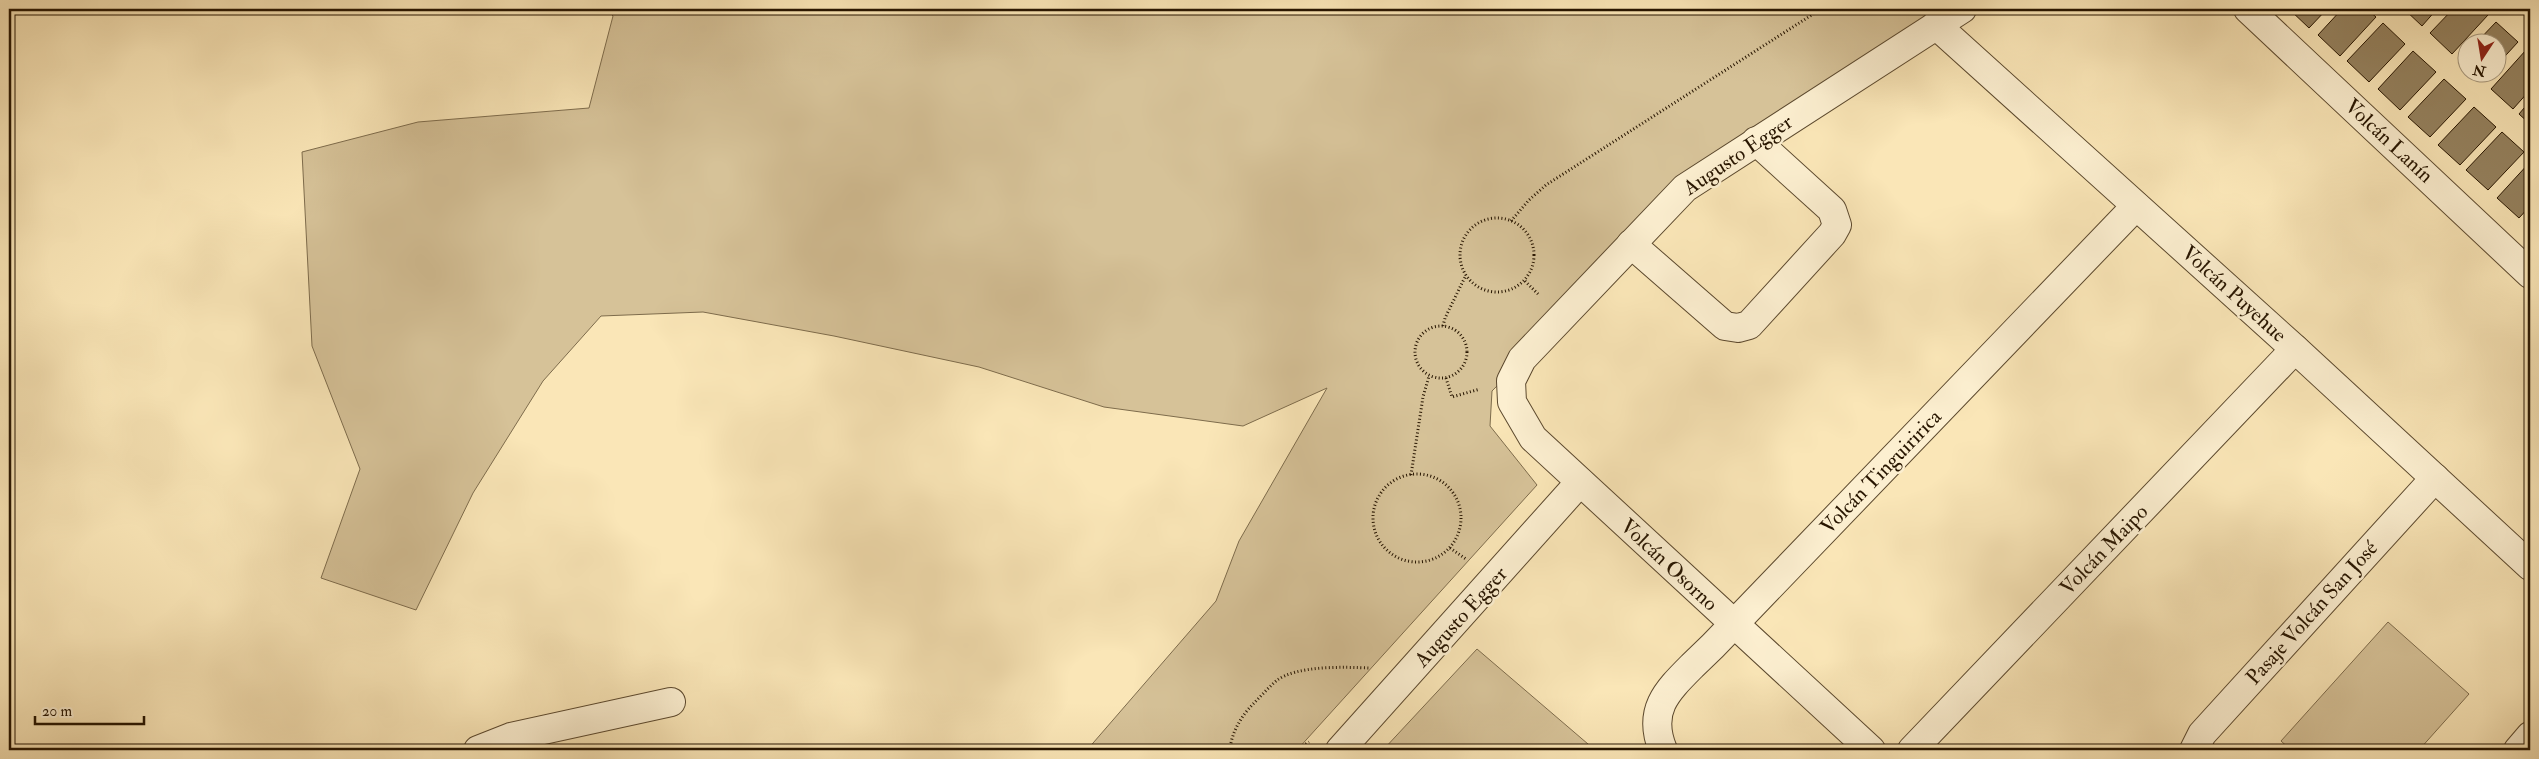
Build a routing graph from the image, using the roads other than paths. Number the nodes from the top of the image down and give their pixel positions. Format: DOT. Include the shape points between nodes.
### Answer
graph roads {
  1 [pos="1962,9"];
  2 [pos="2248,9"];
  3 [pos="1936,25"];
  4 [pos="1756,141"];
  5 [pos="2136,206"];
  6 [pos="1631,244"];
  7 [pos="2530,274"];
  8 [pos="2295,349"];
  9 [pos="1522,359"];
  10 [pos="2435,478"];
  11 [pos="1580,482"];
  12 [pos="2530,566"];
  13 [pos="1734,625"];
  14 [pos="671,702"];
  15 [pos="2530,736"];
  16 [pos="478,750"];
  17 [pos="1340,750"];
  18 [pos="1663,750"];
  19 [pos="1871,750"];
  20 [pos="1912,750"];
  21 [pos="2194,750"];
  22 [pos="2518,750"];
  1 -- 3 [label="street, Augusto Egger"];
  2 -- 7 [label="street, Volcán Lanín"];
  3 -- 4 [label="street, Augusto Egger"];
  3 -- 5 [label="street, Volcán Puyehue"];
  4 -- 6 [label="street, Augusto Egger" via="1685,188"];
  4 -- 6 [label="street" via="1832,210 1837,226 1750,325 1738,328 1725,326"];
  5 -- 8 [label="street, Volcán Puyehue"];
  5 -- 13 [label="street, Volcán Tinguiririca"];
  6 -- 9 [label="street, Augusto Egger"];
  8 -- 10 [label="street, Volcán Puyehue"];
  8 -- 20 [label="street, Volcán Maipo"];
  9 -- 11 [label="street, Volcán Osorno" via="1512,381 1512,402 1533,438"];
  10 -- 12 [label="street, Volcán Puyehue"];
  10 -- 21 [label="street, Pasaje Volcán San José" via="2202,734"];
  11 -- 13 [label="street, Volcán Osorno"];
  11 -- 17 [label="street, Augusto Egger"];
  13 -- 18 [label="street, Volcán Tinguiririca" via="1666,692 1656,724"];
  13 -- 19 [label="street, Volcán Osorno"];
  14 -- 16 [label="street" via="511,737"];
  15 -- 22 [label="street"];
}
